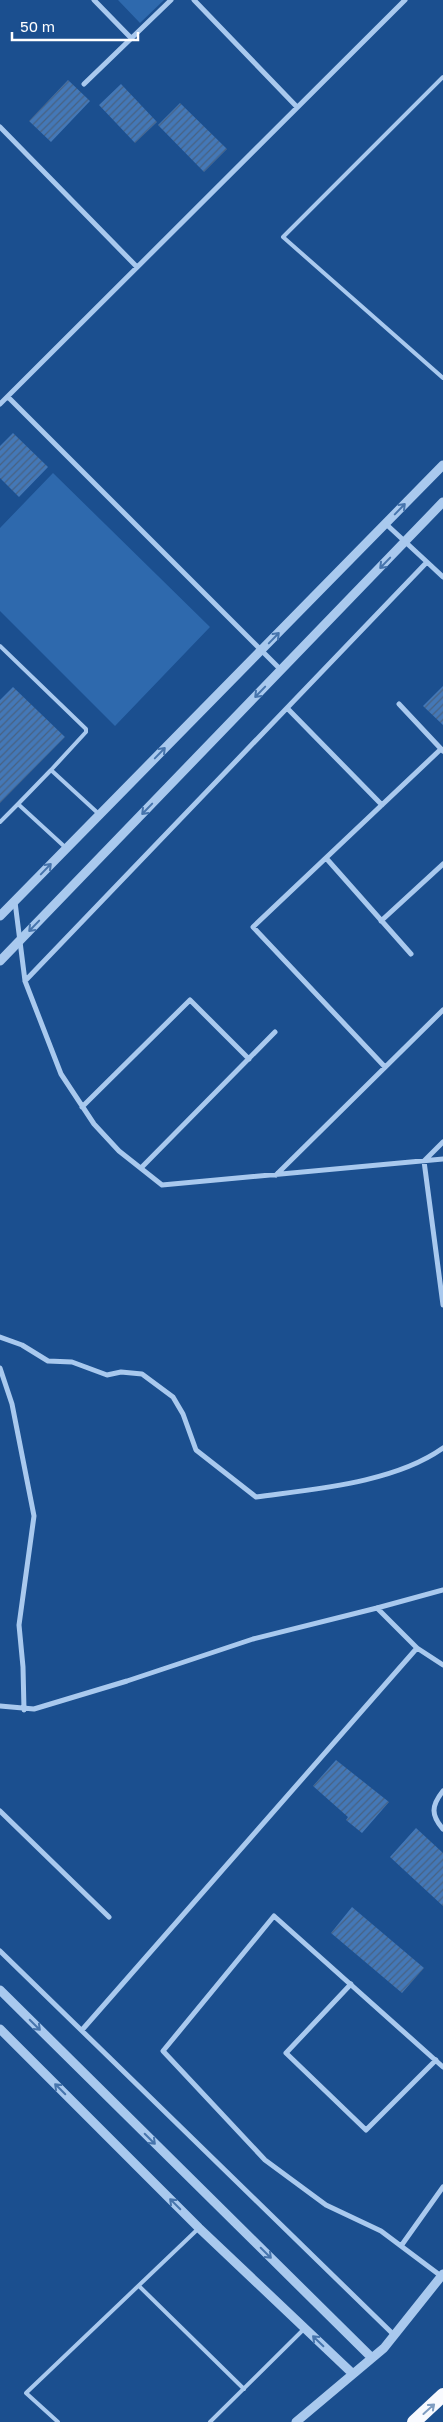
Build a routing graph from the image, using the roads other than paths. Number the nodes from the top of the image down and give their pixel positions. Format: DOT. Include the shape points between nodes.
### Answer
graph roads {
  1 [pos="94,0"];
  2 [pos="171,0"];
  3 [pos="194,0"];
  4 [pos="405,0"];
  5 [pos="131,38"];
  6 [pos="443,76"];
  7 [pos="84,84"];
  8 [pos="297,107"];
  9 [pos="0,127"];
  10 [pos="137,267"];
  11 [pos="443,378"];
  12 [pos="8,396"];
  13 [pos="0,404"];
  14 [pos="443,465"];
  15 [pos="443,502"];
  16 [pos="386,524"];
  17 [pos="405,541"];
  18 [pos="427,562"];
  19 [pos="443,577"];
  20 [pos="2,648"];
  21 [pos="262,650"];
  22 [pos="0,653"];
  23 [pos="282,670"];
  24 [pos="399,704"];
  25 [pos="288,708"];
  26 [pos="442,750"];
  27 [pos="51,770"];
  28 [pos="18,804"];
  29 [pos="382,805"];
  30 [pos="100,815"];
  31 [pos="0,822"];
  32 [pos="66,849"];
  33 [pos="326,858"];
  34 [pos="443,864"];
  35 [pos="15,901"];
  36 [pos="0,916"];
  37 [pos="381,921"];
  38 [pos="20,941"];
  39 [pos="411,954"];
  40 [pos="0,961"];
  41 [pos="25,981"];
  42 [pos="443,1010"];
  43 [pos="275,1032"];
  44 [pos="249,1059"];
  45 [pos="385,1067"];
  46 [pos="82,1107"];
  47 [pos="443,1142"];
  48 [pos="443,1159"];
  49 [pos="424,1161"];
  50 [pos="141,1168"];
  51 [pos="276,1175"];
  52 [pos="443,1305"];
  53 [pos="0,1337"];
  54 [pos="0,1368"];
  55 [pos="443,1448"];
  56 [pos="443,1590"];
  57 [pos="377,1608"];
  58 [pos="418,1648"];
  59 [pos="443,1665"];
  60 [pos="0,1706"];
  61 [pos="24,1710"];
  62 [pos="443,1791"];
  63 [pos="0,1811"];
  64 [pos="443,1829"];
  65 [pos="108,1917"];
  66 [pos="0,1951"];
  67 [pos="351,1984"];
  68 [pos="0,1990"];
  69 [pos="0,2029"];
  70 [pos="82,2030"];
  71 [pos="436,2060"];
  72 [pos="443,2066"];
  73 [pos="443,2187"];
  74 [pos="200,2228"];
  75 [pos="401,2246"];
  76 [pos="442,2275"];
  77 [pos="139,2286"];
  78 [pos="305,2328"];
  79 [pos="394,2335"];
  80 [pos="372,2358"];
  81 [pos="353,2374"];
  82 [pos="244,2389"];
  83 [pos="443,2395"];
  84 [pos="58,2422"];
  85 [pos="210,2422"];
  86 [pos="296,2422"];
  87 [pos="414,2422"];
  1 -- 5 [label="street"];
  2 -- 5 [label="street"];
  3 -- 8 [label="street"];
  4 -- 8 [label="street"];
  5 -- 7 [label="street"];
  6 -- 11 [label="lane" via="283,237"];
  8 -- 10 [label="street"];
  9 -- 10 [label="street"];
  10 -- 12 [label="street"];
  12 -- 13 [label="street"];
  12 -- 21 [label="street"];
  16 -- 14 [label="street, one-way"];
  15 -- 17 [label="street"];
  16 -- 17 [label="street"];
  21 -- 16 [label="street, one-way"];
  17 -- 18 [label="street"];
  17 -- 23 [label="street, one-way"];
  18 -- 19 [label="street"];
  18 -- 25 [label="street"];
  20 -- 22 [label="lane"];
  20 -- 27 [label="lane" via="86,728 86,732"];
  21 -- 23 [label="street"];
  30 -- 21 [label="street, one-way"];
  23 -- 38 [label="street, one-way"];
  24 -- 26 [label="street"];
  25 -- 29 [label="street"];
  25 -- 41 [label="street"];
  26 -- 29 [label="street"];
  27 -- 28 [label="lane"];
  27 -- 30 [label="lane"];
  28 -- 31 [label="lane"];
  28 -- 32 [label="lane"];
  29 -- 33 [label="street"];
  30 -- 32 [label="street"];
  35 -- 32 [label="street, one-way"];
  33 -- 37 [label="street"];
  33 -- 45 [label="street" via="253,927"];
  34 -- 37 [label="street"];
  35 -- 36 [label="street"];
  35 -- 38 [label="street"];
  37 -- 39 [label="street"];
  38 -- 40 [label="street"];
  38 -- 41 [label="street"];
  41 -- 46 [label="street" via="61,1074"];
  42 -- 45 [label="street"];
  43 -- 44 [label="street"];
  44 -- 46 [label="street" via="190,1000"];
  44 -- 50 [label="street"];
  45 -- 51 [label="street"];
  46 -- 50 [label="street" via="119,1151"];
  47 -- 49 [label="street"];
  48 -- 49 [label="street"];
  49 -- 51 [label="street"];
  49 -- 52 [label="street"];
  50 -- 51 [label="street" via="162,1185"];
  53 -- 55 [label="street" via="48,1360 72,1362 107,1375 120,1372 142,1374 173,1398 196,1450 256,1497 343,1486 404,1468"];
  54 -- 61 [label="street" via="12,1404 34,1516 19,1625"];
  56 -- 57 [label="street"];
  57 -- 58 [label="street"];
  57 -- 61 [label="street" via="253,1639 127,1681"];
  58 -- 59 [label="street"];
  58 -- 70 [label="street"];
  60 -- 61 [label="street"];
  62 -- 64 [label="street" via="433,1811 434,1818"];
  63 -- 65 [label="street"];
  66 -- 70 [label="street"];
  67 -- 71 [label="street"];
  67 -- 71 [label="street" via="286,2053 366,2130"];
  67 -- 75 [label="street" via="274,1916 163,2051 265,2160 326,2206 381,2231"];
  68 -- 80 [label="street, one-way"];
  74 -- 69 [label="street, one-way"];
  70 -- 79 [label="street"];
  71 -- 72 [label="street"];
  73 -- 75 [label="street"];
  74 -- 77 [label="lane"];
  74 -- 78 [label="street"];
  75 -- 76 [label="street"];
  76 -- 79 [label="street"];
  77 -- 82 [label="lane"];
  77 -- 84 [label="lane" via="26,2393"];
  81 -- 78 [label="street, one-way"];
  78 -- 82 [label="lane"];
  79 -- 80 [label="street"];
  80 -- 81 [label="street"];
  81 -- 86 [label="street"];
  82 -- 85 [label="lane"];
  87 -- 83 [label="highway, one-way"];
}
